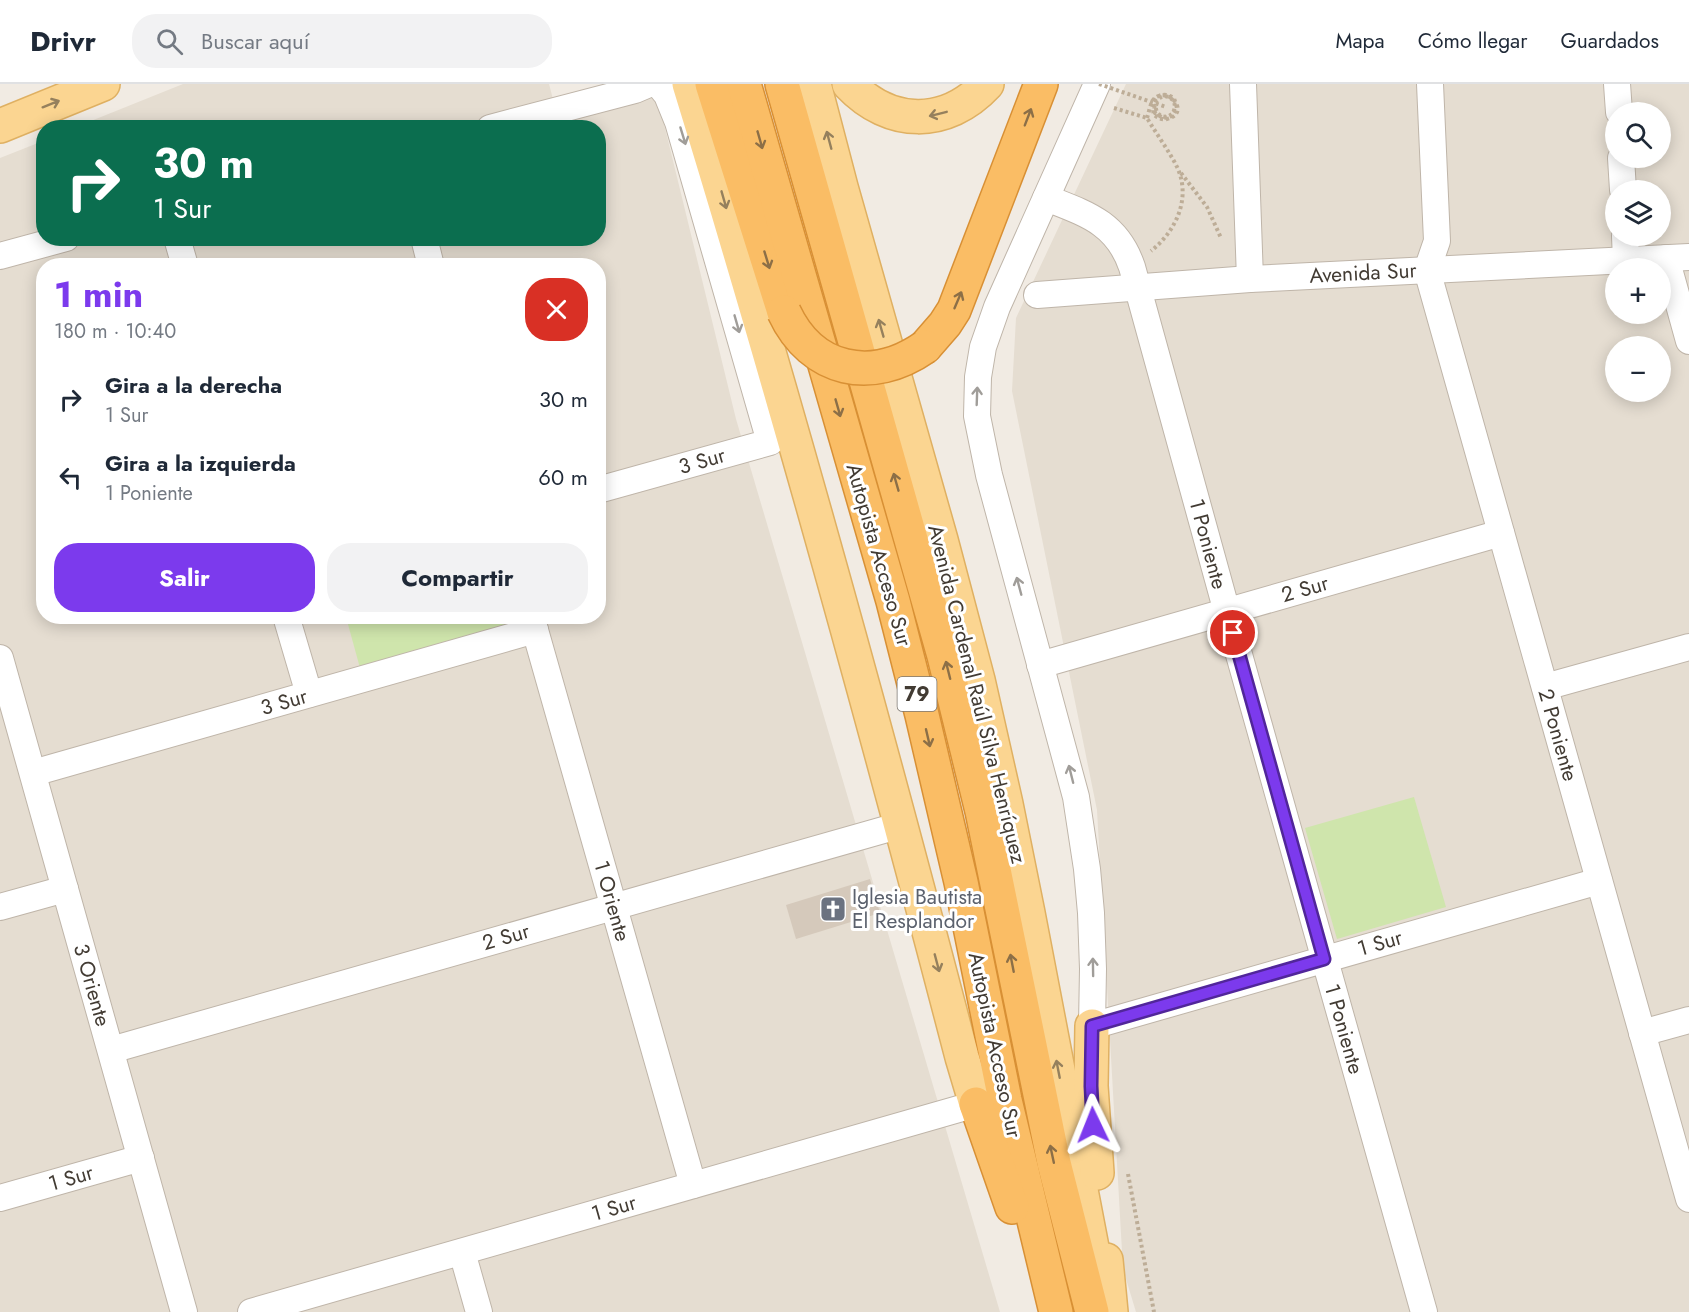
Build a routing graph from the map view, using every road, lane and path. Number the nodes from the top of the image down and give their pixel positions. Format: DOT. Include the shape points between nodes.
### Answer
graph roads {
  1 [pos="103,84"];
  2 [pos="649,84"];
  3 [pos="658,84"];
  4 [pos="689,84"];
  5 [pos="712,84"];
  6 [pos="744,84"];
  7 [pos="782,84"];
  8 [pos="814,84"];
  9 [pos="849,84"];
  10 [pos="987,84"];
  11 [pos="1041,84"];
  12 [pos="1098,84"];
  13 [pos="1243,84"];
  14 [pos="1430,84"];
  15 [pos="1617,84"];
  16 [pos="1618,102"];
  17 [pos="1154,104"];
  18 [pos="1110,106"];
  19 [pos="1166,107"];
  20 [pos="1147,118"];
  21 [pos="521,120"];
  22 [pos="0,126"];
  23 [pos="1179,170"];
  24 [pos="1046,198"];
  25 [pos="1222,239"];
  26 [pos="37,246"];
  27 [pos="1625,248"];
  28 [pos="0,256"];
  29 [pos="1677,257"];
  30 [pos="1427,270"];
  31 [pos="1135,277"];
  32 [pos="1250,279"];
  33 [pos="1036,294"];
  34 [pos="1689,341"];
  35 [pos="770,442"];
  36 [pos="606,488"];
  37 [pos="1501,533"];
  38 [pos="1227,612"];
  39 [pos="288,624"];
  40 [pos="530,624"];
  41 [pos="533,624"];
  42 [pos="1689,647"];
  43 [pos="855,656"];
  44 [pos="0,658"];
  45 [pos="1040,665"];
  46 [pos="1545,687"];
  47 [pos="309,694"];
  48 [pos="33,773"];
  49 [pos="901,825"];
  50 [pos="1599,881"];
  51 [pos="65,888"];
  52 [pos="0,907"];
  53 [pos="614,907"];
  54 [pos="1324,959"];
  55 [pos="1689,1020"];
  56 [pos="1092,1026"];
  57 [pos="1642,1033"];
  58 [pos="111,1050"];
  59 [pos="976,1104"];
  60 [pos="141,1158"];
  61 [pos="693,1185"];
  62 [pos="0,1198"];
  63 [pos="1689,1199"];
  64 [pos="462,1252"];
  65 [pos="184,1312"];
  66 [pos="251,1312"];
  67 [pos="479,1312"];
  68 [pos="1055,1312"];
  69 [pos="1092,1312"];
  70 [pos="1104,1312"];
  71 [pos="1112,1312"];
  72 [pos="1424,1312"];
  22 -- 1 [label="main road, one-way"];
  2 -- 21 [label="street"];
  3 -- 35 [label="street, one-way" via="674,108"];
  4 -- 43 [label="main road, one-way"];
  5 -- 11 [label="highway, one-way, bridge" via="784,312 794,332 808,348 833,362 866,368 882,367 912,356 945,324"];
  6 -- 68 [label="highway, Autopista Acceso Sur / 79, one-way" via="890,590 922,715"];
  69 -- 7 [label="highway, Autopista Acceso Sur / 79, one-way" via="1054,1164 982,810 944,656"];
  70 -- 8 [label="main road, Avenida Cardenal Raúl Silva Henríquez, one-way" via="981,690"];
  10 -- 9 [label="main road, one-way" via="969,101 931,117 880,108"];
  12 -- 17 [label="path, bridge"];
  12 -- 24 [label="street"];
  13 -- 32 [label="street"];
  14 -- 30 [label="street" via="1437,242"];
  15 -- 16 [label="street"];
  17 -- 17 [label="path, bridge" via="1156,109 1157,113 1166,117 1173,113 1173,100 1165,96 1155,104 1155,113 1163,118 1173,116 1177,108 1174,98 1166,94 1157,97 1153,106 1154,115 1158,118 1167,119 1175,115 1177,111 1177,102 1175,98 1168,93 1159,94 1152,100"];
  17 -- 19 [label="path, bridge"];
  17 -- 20 [label="path"];
  18 -- 20 [label="path"];
  20 -- 23 [label="path"];
  23 -- 25 [label="path" via="1207,207"];
  23 -- 31 [label="path" via="1183,196 1176,223"];
  24 -- 31 [label="street, 1 Poniente" via="1110,230 1127,253"];
  45 -- 24 [label="street, one-way" via="988,475 976,397 988,331"];
  26 -- 28 [label="street"];
  27 -- 29 [label="street, Avenida Sur"];
  27 -- 30 [label="street, Avenida Sur"];
  29 -- 34 [label="street"];
  30 -- 32 [label="street, Avenida Sur"];
  30 -- 37 [label="street, 2 Poniente"];
  31 -- 32 [label="street, Avenida Sur"];
  31 -- 33 [label="street, Avenida Sur"];
  31 -- 38 [label="street, 1 Poniente"];
  35 -- 36 [label="street, 3 Sur"];
  35 -- 43 [label="main road" via="802,537"];
  37 -- 38 [label="street, 2 Sur"];
  37 -- 46 [label="street, 2 Poniente"];
  38 -- 45 [label="street, 2 Sur"];
  38 -- 54 [label="street, 1 Poniente"];
  39 -- 47 [label="street"];
  40 -- 47 [label="street, 3 Sur"];
  41 -- 53 [label="street, 1 Oriente"];
  42 -- 46 [label="street"];
  43 -- 49 [label="main road"];
  44 -- 48 [label="street, 3 Oriente"];
  56 -- 45 [label="street, one-way" via="1091,914 1081,824"];
  46 -- 50 [label="street, 2 Poniente"];
  47 -- 48 [label="street, 3 Sur"];
  48 -- 51 [label="street, 3 Oriente"];
  49 -- 53 [label="street, 2 Sur"];
  49 -- 59 [label="main road, one-way"];
  50 -- 54 [label="street, 1 Sur"];
  50 -- 57 [label="street, 2 Poniente"];
  51 -- 52 [label="street"];
  51 -- 58 [label="street, 3 Oriente"];
  53 -- 58 [label="street, 2 Sur"];
  53 -- 61 [label="street, 1 Oriente"];
  54 -- 56 [label="street, 1 Sur"];
  54 -- 72 [label="street, 1 Poniente"];
  55 -- 57 [label="street"];
  56 -- 71 [label="main road" via="1093,1125"];
  57 -- 63 [label="street, 2 Poniente"];
  58 -- 60 [label="street, 3 Oriente"];
  59 -- 61 [label="street, 1 Sur"];
  59 -- 68 [label="highway" via="1011,1208"];
  60 -- 62 [label="street, 1 Sur"];
  60 -- 65 [label="street, 3 Oriente"];
  61 -- 64 [label="street, 1 Sur"];
  64 -- 66 [label="street, 1 Sur"];
  64 -- 67 [label="street"];
}
